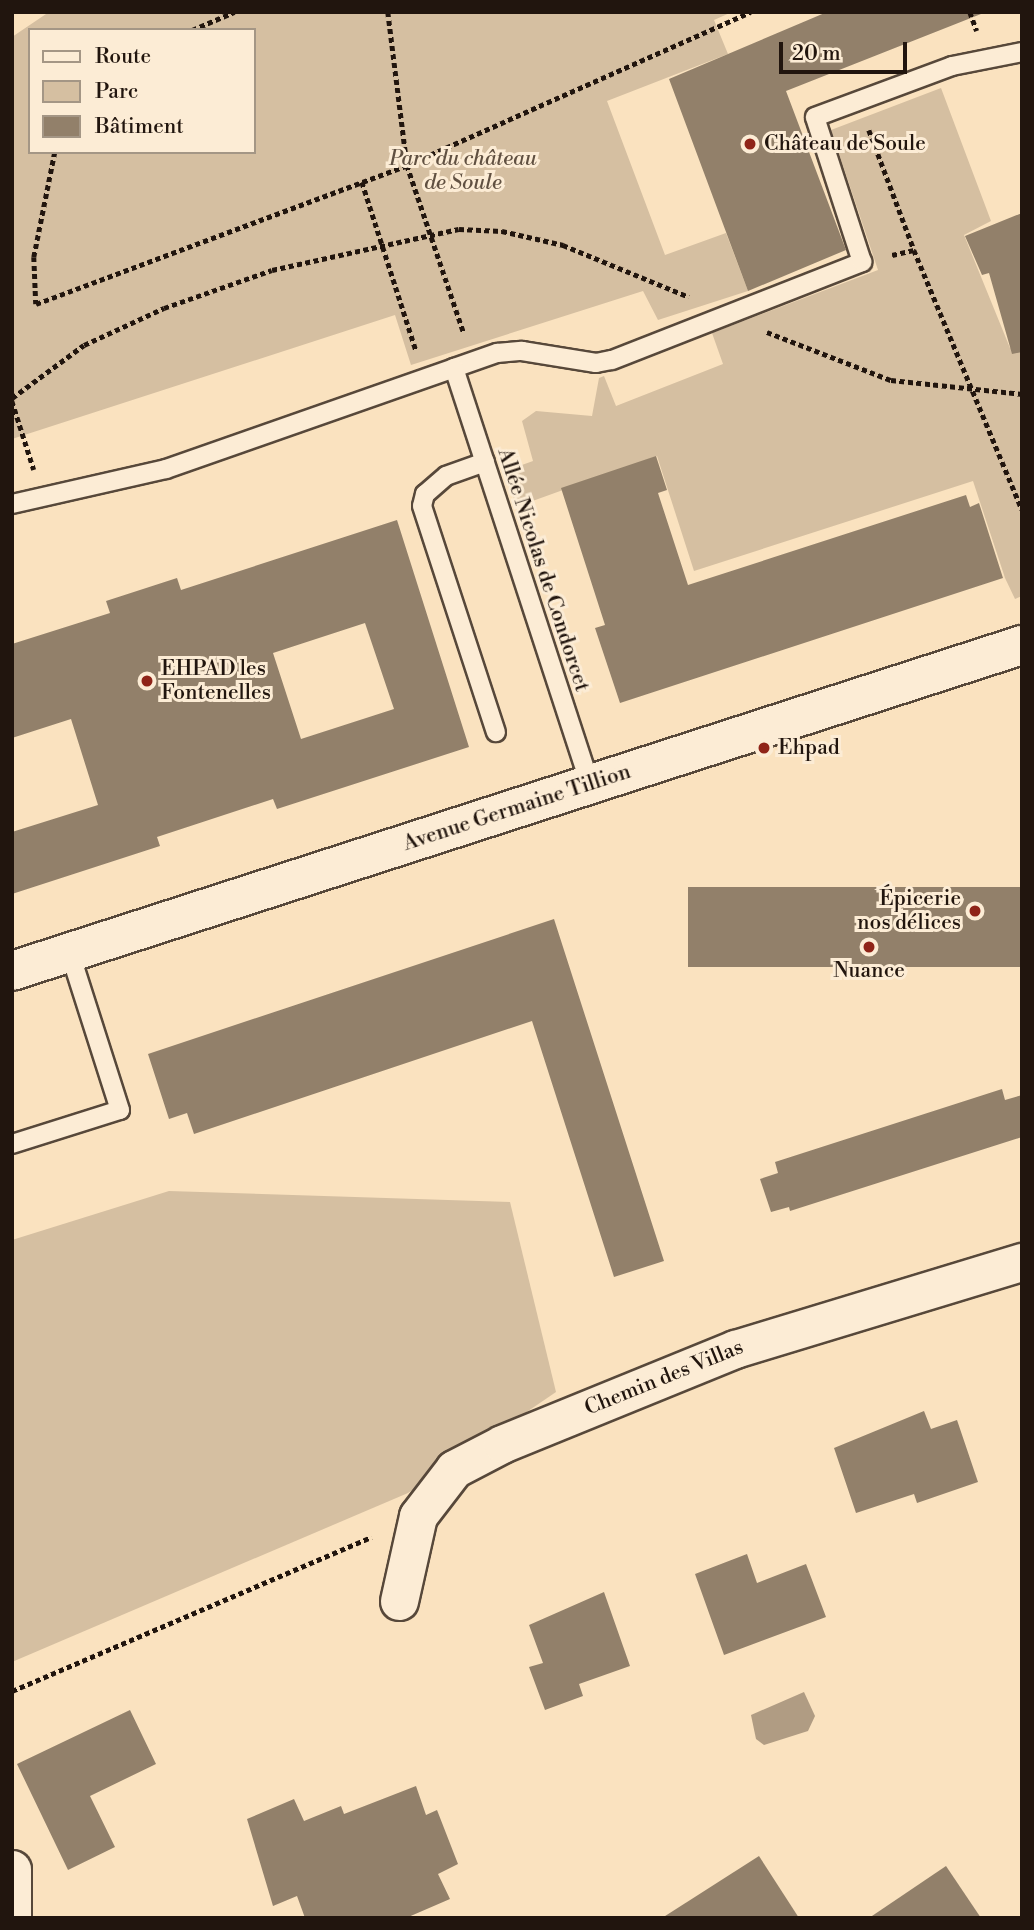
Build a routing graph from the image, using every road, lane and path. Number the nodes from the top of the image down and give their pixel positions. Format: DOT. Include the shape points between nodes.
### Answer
graph roads {
  1 [pos="234,12"];
  2 [pos="388,12"];
  3 [pos="750,12"];
  4 [pos="197,28"];
  5 [pos="1022,52"];
  6 [pos="859,100"];
  7 [pos="55,154"];
  8 [pos="407,165"];
  9 [pos="362,182"];
  10 [pos="442,232"];
  11 [pos="429,234"];
  12 [pos="381,242"];
  13 [pos="914,250"];
  14 [pos="862,262"];
  15 [pos="473,361"];
  16 [pos="454,368"];
  17 [pos="426,377"];
  18 [pos="12,400"];
  19 [pos="485,462"];
  20 [pos="43,497"];
  21 [pos="12,504"];
  22 [pos="1022,509"];
  23 [pos="1022,645"];
  24 [pos="496,732"];
  25 [pos="590,785"];
  26 [pos="70,953"];
  27 [pos="12,971"];
  28 [pos="12,1144"];
  29 [pos="1022,1262"];
  30 [pos="418,1517"];
  31 [pos="399,1601"];
  32 [pos="12,1691"];
  33 [pos="12,1869"];
  34 [pos="12,1916"];
  1 -- 4 [label="path"];
  2 -- 8 [label="path"];
  3 -- 8 [label="path"];
  5 -- 6 [label="lane" via="952,66"];
  6 -- 13 [label="path"];
  6 -- 14 [label="lane" via="815,117"];
  7 -- 9 [label="path" via="34,257 36,304"];
  8 -- 9 [label="path"];
  8 -- 11 [label="path"];
  9 -- 12 [label="path"];
  10 -- 11 [label="path"];
  11 -- 12 [label="path"];
  11 -- 15 [label="path"];
  12 -- 17 [label="path"];
  12 -- 18 [label="path" via="272,270 164,309 85,345"];
  13 -- 14 [label="path"];
  13 -- 22 [label="path"];
  14 -- 15 [label="lane" via="612,360 596,363 522,351"];
  15 -- 16 [label="lane"];
  16 -- 17 [label="lane"];
  16 -- 19 [label="lane, Allée Nicolas de Condorcet"];
  17 -- 20 [label="lane" via="166,469"];
  18 -- 20 [label="path"];
  19 -- 24 [label="lane" via="446,476 425,494 422,506"];
  19 -- 25 [label="lane, Allée Nicolas de Condorcet"];
  20 -- 21 [label="lane"];
  23 -- 25 [label="street, Avenue Germaine Tillion"];
  25 -- 26 [label="street, Avenue Germaine Tillion"];
  26 -- 27 [label="street, Avenue Germaine Tillion"];
  26 -- 28 [label="lane" via="120,1110"];
  29 -- 30 [label="street, Chemin des Villas" via="735,1349 527,1434 454,1469"];
  30 -- 31 [label="street, Chemin des Villas"];
  30 -- 32 [label="path"];
  33 -- 34 [label="street"];
}
